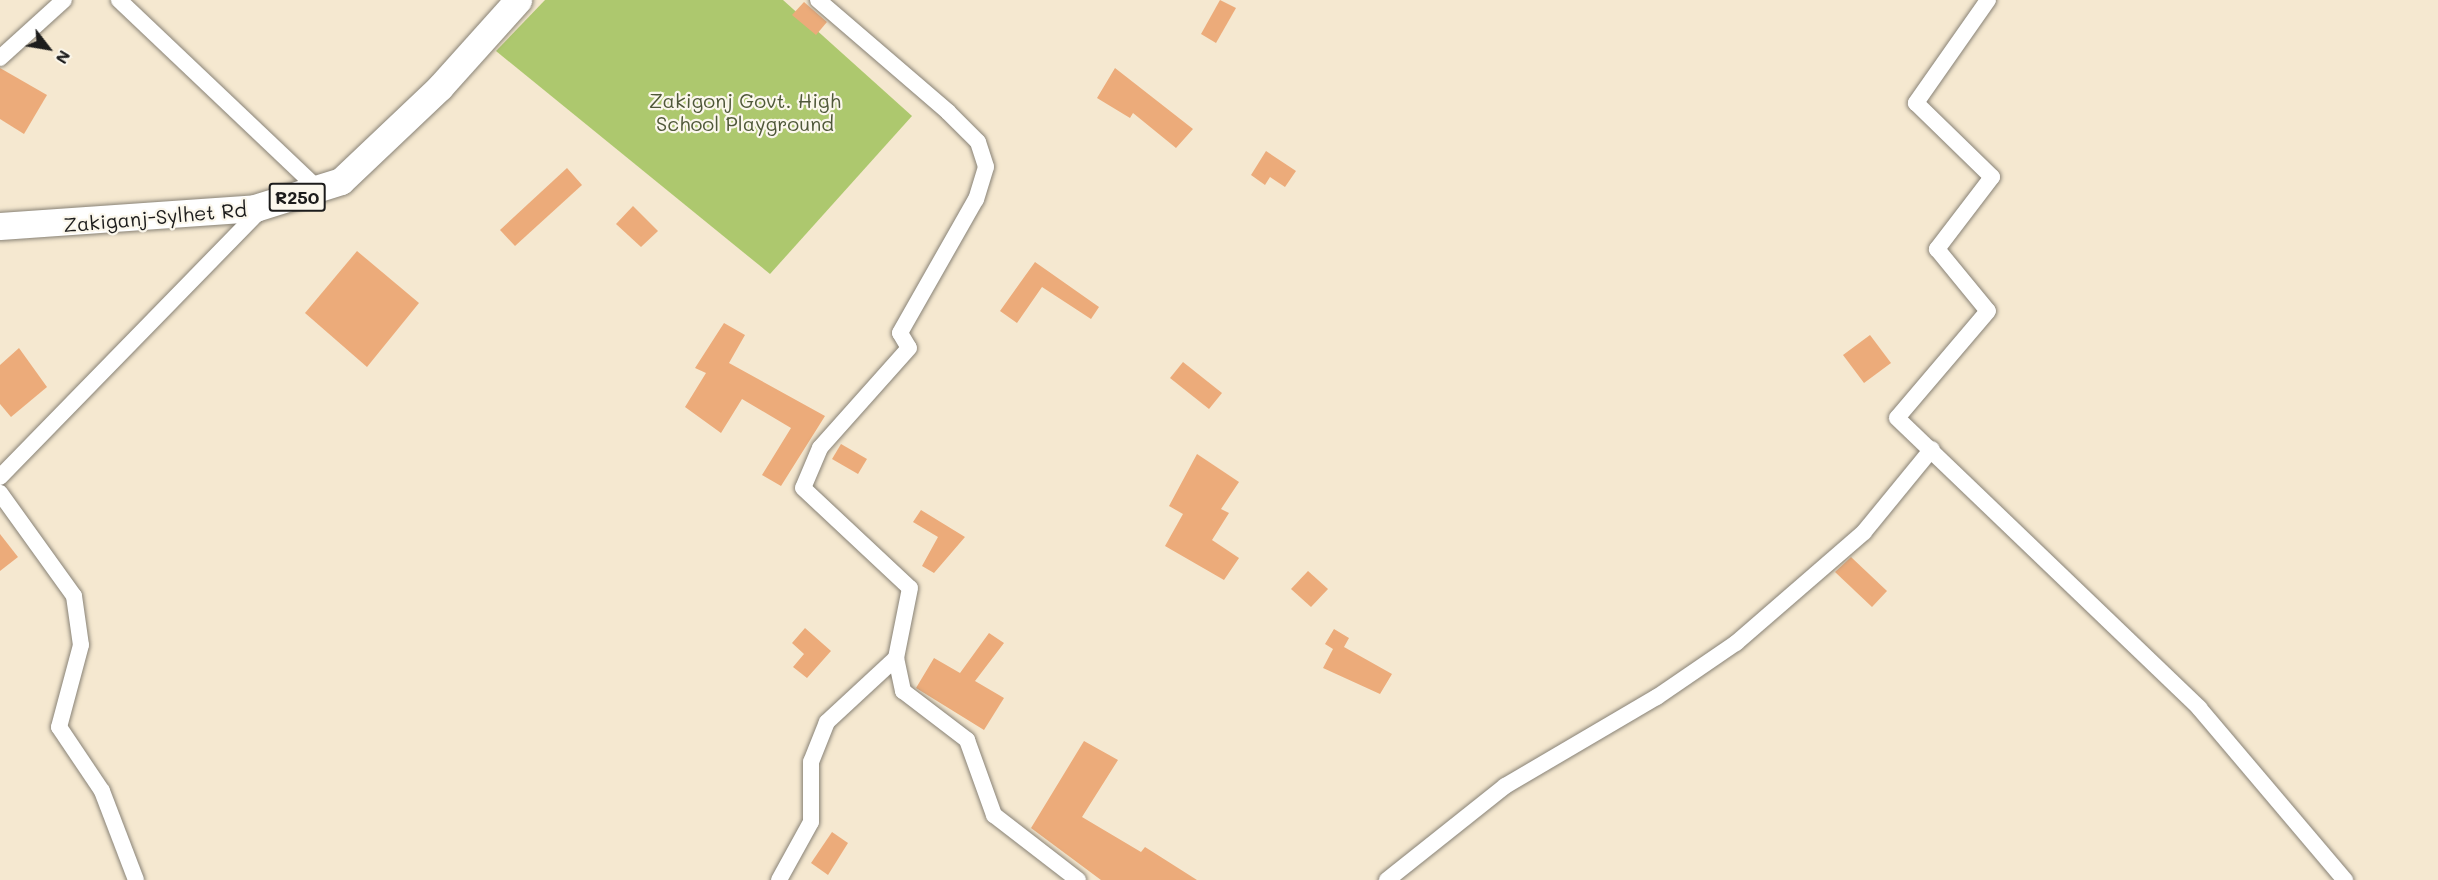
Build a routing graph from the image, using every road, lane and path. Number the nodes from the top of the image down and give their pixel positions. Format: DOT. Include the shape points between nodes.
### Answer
graph roads {
  1 [pos="64,0"];
  2 [pos="119,0"];
  3 [pos="518,0"];
  4 [pos="818,0"];
  5 [pos="1988,0"];
  6 [pos="0,58"];
  7 [pos="319,190"];
  8 [pos="265,206"];
  9 [pos="0,226"];
  10 [pos="1932,449"];
  11 [pos="0,477"];
  12 [pos="0,493"];
  13 [pos="896,658"];
  14 [pos="136,880"];
  15 [pos="779,880"];
  16 [pos="1078,880"];
  17 [pos="1387,880"];
  18 [pos="2345,880"];
  1 -- 6 [label="street"];
  2 -- 7 [label="street"];
  3 -- 7 [label="main road, Zakiganj-Sylhet Rd / R250" via="440,87 340,181"];
  4 -- 13 [label="street" via="948,112 978,142 986,167 976,199 900,333 909,348 820,448 803,488 910,588"];
  5 -- 10 [label="street" via="1916,103 1992,177 1937,249 1986,304 1985,319 1897,418"];
  7 -- 8 [label="main road, Zakiganj-Sylhet Rd / R250"];
  8 -- 9 [label="main road, Zakiganj-Sylhet Rd / R250" via="194,216"];
  8 -- 11 [label="street"];
  10 -- 17 [label="street" via="1864,532 1736,643 1657,697 1505,786"];
  10 -- 18 [label="street" via="2199,708"];
  12 -- 14 [label="street" via="74,596 81,645 59,727 102,791"];
  13 -- 15 [label="street" via="827,722 811,762 811,822"];
  13 -- 16 [label="street" via="903,691 967,740 994,814"];
}
